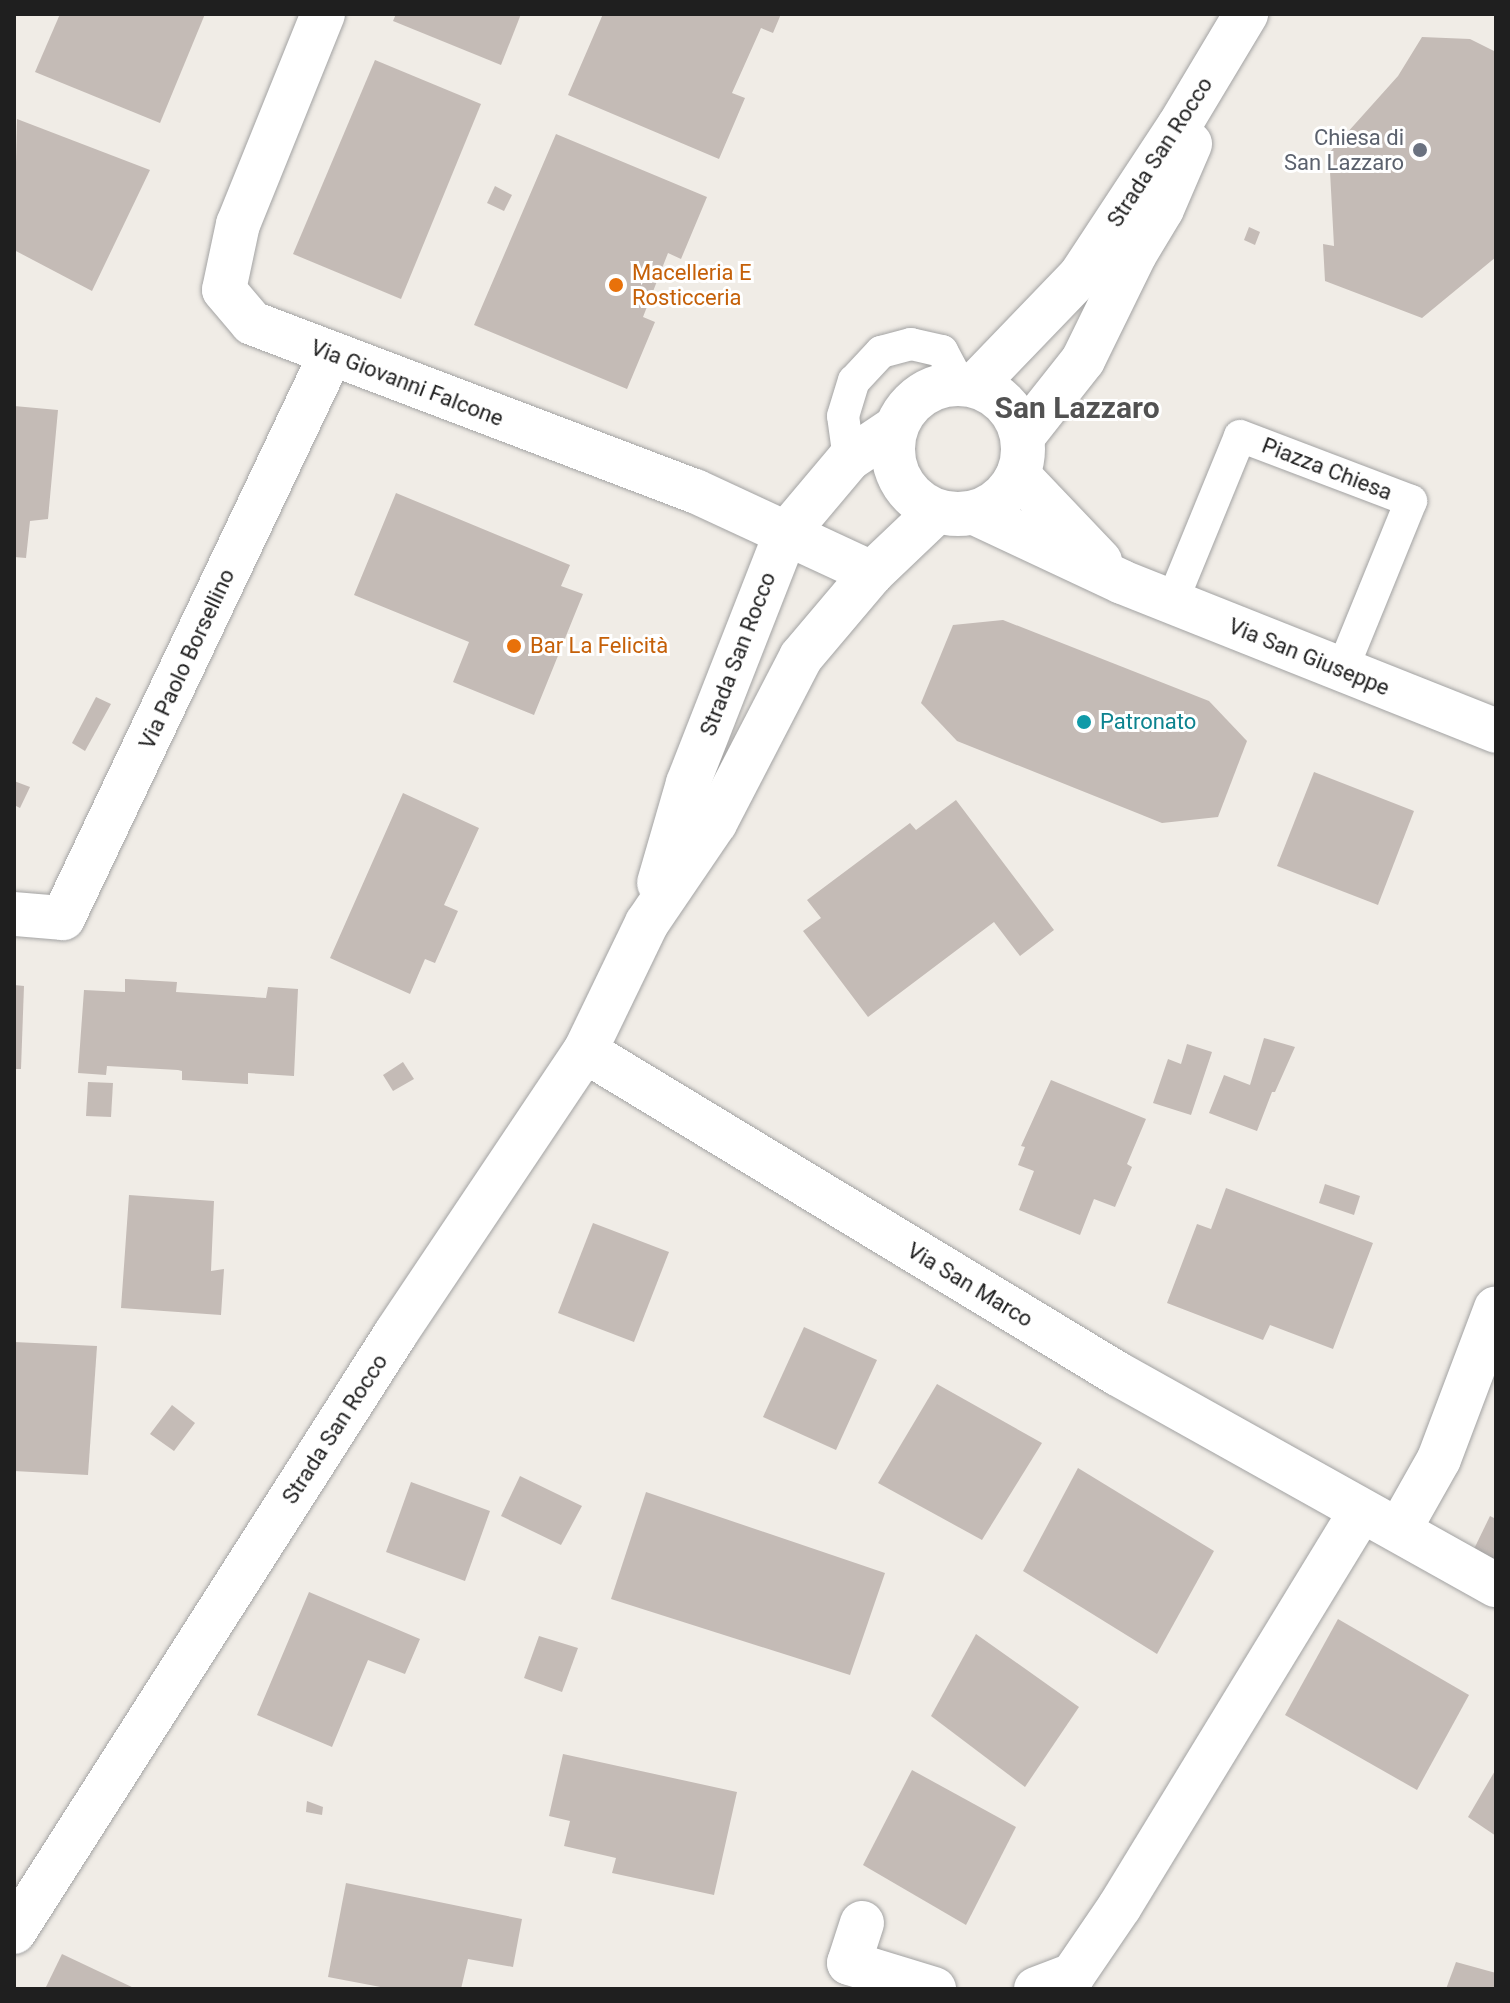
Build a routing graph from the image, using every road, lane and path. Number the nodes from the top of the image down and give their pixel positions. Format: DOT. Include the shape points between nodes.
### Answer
graph roads {
  1 [pos="323,14"];
  2 [pos="1246,14"];
  3 [pos="1218,62"];
  4 [pos="331,354"];
  5 [pos="967,384"];
  6 [pos="895,428"];
  7 [pos="1021,455"];
  8 [pos="849,459"];
  9 [pos="956,512"];
  10 [pos="785,535"];
  11 [pos="872,573"];
  12 [pos="1122,582"];
  13 [pos="1172,602"];
  14 [pos="1342,670"];
  15 [pos="1496,731"];
  16 [pos="14,914"];
  17 [pos="647,923"];
  18 [pos="585,1051"];
  19 [pos="1496,1308"];
  20 [pos="1361,1511"];
  21 [pos="1399,1530"];
  22 [pos="1496,1585"];
  23 [pos="862,1923"];
  24 [pos="14,1932"];
  25 [pos="934,1989"];
  26 [pos="1036,1989"];
  1 -- 4 [label="street, Via Giovanni Falcone" via="238,224 224,290 252,323"];
  2 -- 3 [label="street, Strada San Rocco"];
  3 -- 5 [label="street, Strada San Rocco" via="1080,276"];
  3 -- 7 [label="street, Strada San Rocco" via="1162,209 1083,360"];
  4 -- 10 [label="street, Via Giovanni Falcone" via="695,491"];
  4 -- 16 [label="street, Via Paolo Borsellino" via="63,918"];
  5 -- 6 [label="street" via="938,386 919,395"];
  5 -- 7 [label="street" via="1005,404 1017,418"];
  5 -- 8 [label="lane" via="942,351 911,344 881,352 854,381 843,416"];
  6 -- 8 [label="street, Strada San Rocco"];
  6 -- 9 [label="street" via="895,469 904,487 918,502"];
  7 -- 9 [label="street" via="993,505"];
  7 -- 12 [label="street, Via San Giuseppe"];
  8 -- 10 [label="street, Strada San Rocco"];
  9 -- 11 [label="street, Strada San Rocco"];
  9 -- 12 [label="street, Via San Giuseppe"];
  10 -- 11 [label="street, Via Giovanni Falcone"];
  10 -- 17 [label="street, Strada San Rocco" via="688,783"];
  11 -- 17 [label="street, Strada San Rocco" via="801,657 715,823"];
  12 -- 13 [label="street, Via San Giuseppe"];
  13 -- 14 [label="street, Via San Giuseppe"];
  13 -- 14 [label="lane, Piazza Chiesa" via="1240,436 1411,501"];
  14 -- 15 [label="street, Via San Giuseppe"];
  17 -- 18 [label="street, Strada San Rocco"];
  18 -- 20 [label="street, Via San Marco" via="1118,1374"];
  18 -- 24 [label="street, Strada San Rocco" via="396,1333"];
  19 -- 21 [label="street" via="1439,1459"];
  20 -- 21 [label="street, Via San Marco"];
  20 -- 26 [label="street" via="1120,1906 1073,1975"];
  21 -- 22 [label="street, Via San Marco"];
  23 -- 25 [label="street" via="849,1963"];
}
